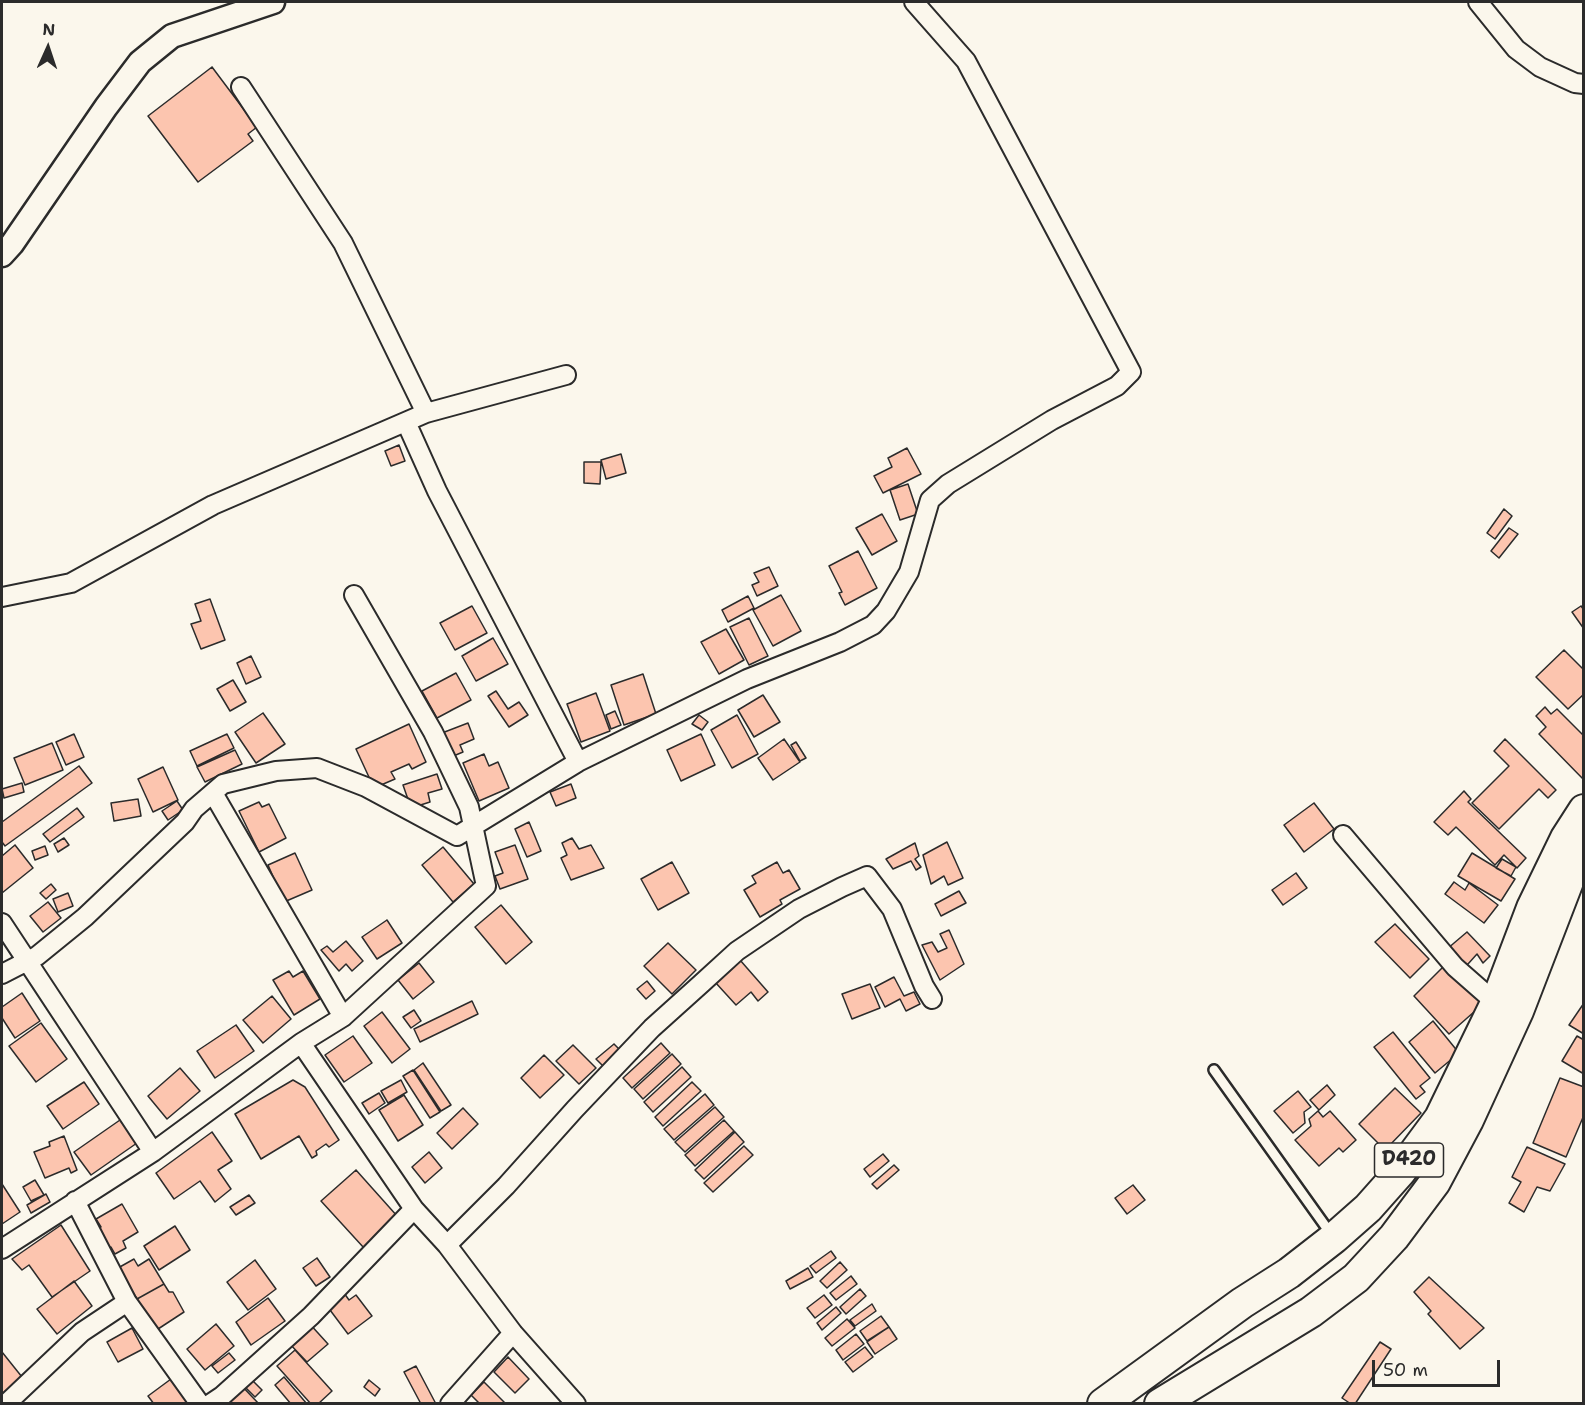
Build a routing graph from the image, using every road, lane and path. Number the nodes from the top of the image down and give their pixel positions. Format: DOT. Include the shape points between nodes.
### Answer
graph roads {
  1 [pos="273,2"];
  2 [pos="914,2"];
  3 [pos="1478,2"];
  4 [pos="1584,84"];
  5 [pos="241,87"];
  6 [pos="2,255"];
  7 [pos="566,375"];
  8 [pos="426,413"];
  9 [pos="406,422"];
  10 [pos="354,595"];
  11 [pos="2,597"];
  12 [pos="578,762"];
  13 [pos="213,793"];
  14 [pos="1584,810"];
  15 [pos="474,825"];
  16 [pos="1343,835"];
  17 [pos="1584,849"];
  18 [pos="2,923"];
  19 [pos="26,963"];
  20 [pos="2,974"];
  21 [pos="932,999"];
  22 [pos="1496,1003"];
  23 [pos="343,1017"];
  24 [pos="301,1043"];
  25 [pos="1214,1070"];
  26 [pos="153,1152"];
  27 [pos="75,1201"];
  28 [pos="414,1209"];
  29 [pos="1334,1238"];
  30 [pos="447,1245"];
  31 [pos="2,1249"];
  32 [pos="127,1302"];
  33 [pos="513,1333"];
  34 [pos="6,1404"];
  35 [pos="200,1404"];
  36 [pos="210,1404"];
  37 [pos="450,1404"];
  38 [pos="576,1404"];
  39 [pos="1102,1404"];
  40 [pos="1160,1404"];
  1 -- 6 [label="street" via="172,36 140,62"];
  2 -- 12 [label="street" via="966,61 1131,372 1117,386 1052,420 948,484 930,500 909,572 873,625 747,678"];
  3 -- 4 [label="street" via="1524,55 1540,67"];
  5 -- 8 [label="street" via="344,243"];
  7 -- 8 [label="street"];
  8 -- 9 [label="street"];
  9 -- 11 [label="street" via="213,505 71,583"];
  9 -- 12 [label="street" via="437,491"];
  10 -- 15 [label="street" via="433,732"];
  12 -- 15 [label="street"];
  13 -- 15 [label="street" via="223,784 276,771 317,768 366,787 457,836"];
  13 -- 19 [label="street" via="85,916"];
  13 -- 23 [label="street"];
  14 -- 22 [label="highway, D420" via="1532,908"];
  15 -- 23 [label="street" via="486,886"];
  16 -- 22 [label="street" via="1455,967"];
  17 -- 40 [label="highway, D420" via="1518,1011 1468,1120 1435,1182 1394,1237 1356,1278 1311,1312"];
  18 -- 19 [label="street"];
  19 -- 20 [label="street"];
  19 -- 26 [label="street"];
  21 -- 30 [label="street" via="892,909 867,876 842,887 799,909 737,951 652,1028"];
  22 -- 29 [label="highway, D420" via="1440,1118 1400,1172"];
  23 -- 24 [label="street"];
  24 -- 26 [label="street"];
  24 -- 28 [label="street"];
  25 -- 29 [label="lane"];
  26 -- 27 [label="street"];
  27 -- 31 [label="street"];
  27 -- 32 [label="street"];
  28 -- 30 [label="street"];
  28 -- 36 [label="street" via="311,1316"];
  29 -- 39 [label="highway, D420"];
  30 -- 33 [label="street"];
  32 -- 34 [label="street" via="82,1332"];
  32 -- 35 [label="street"];
  33 -- 37 [label="street"];
  33 -- 38 [label="street"];
}
